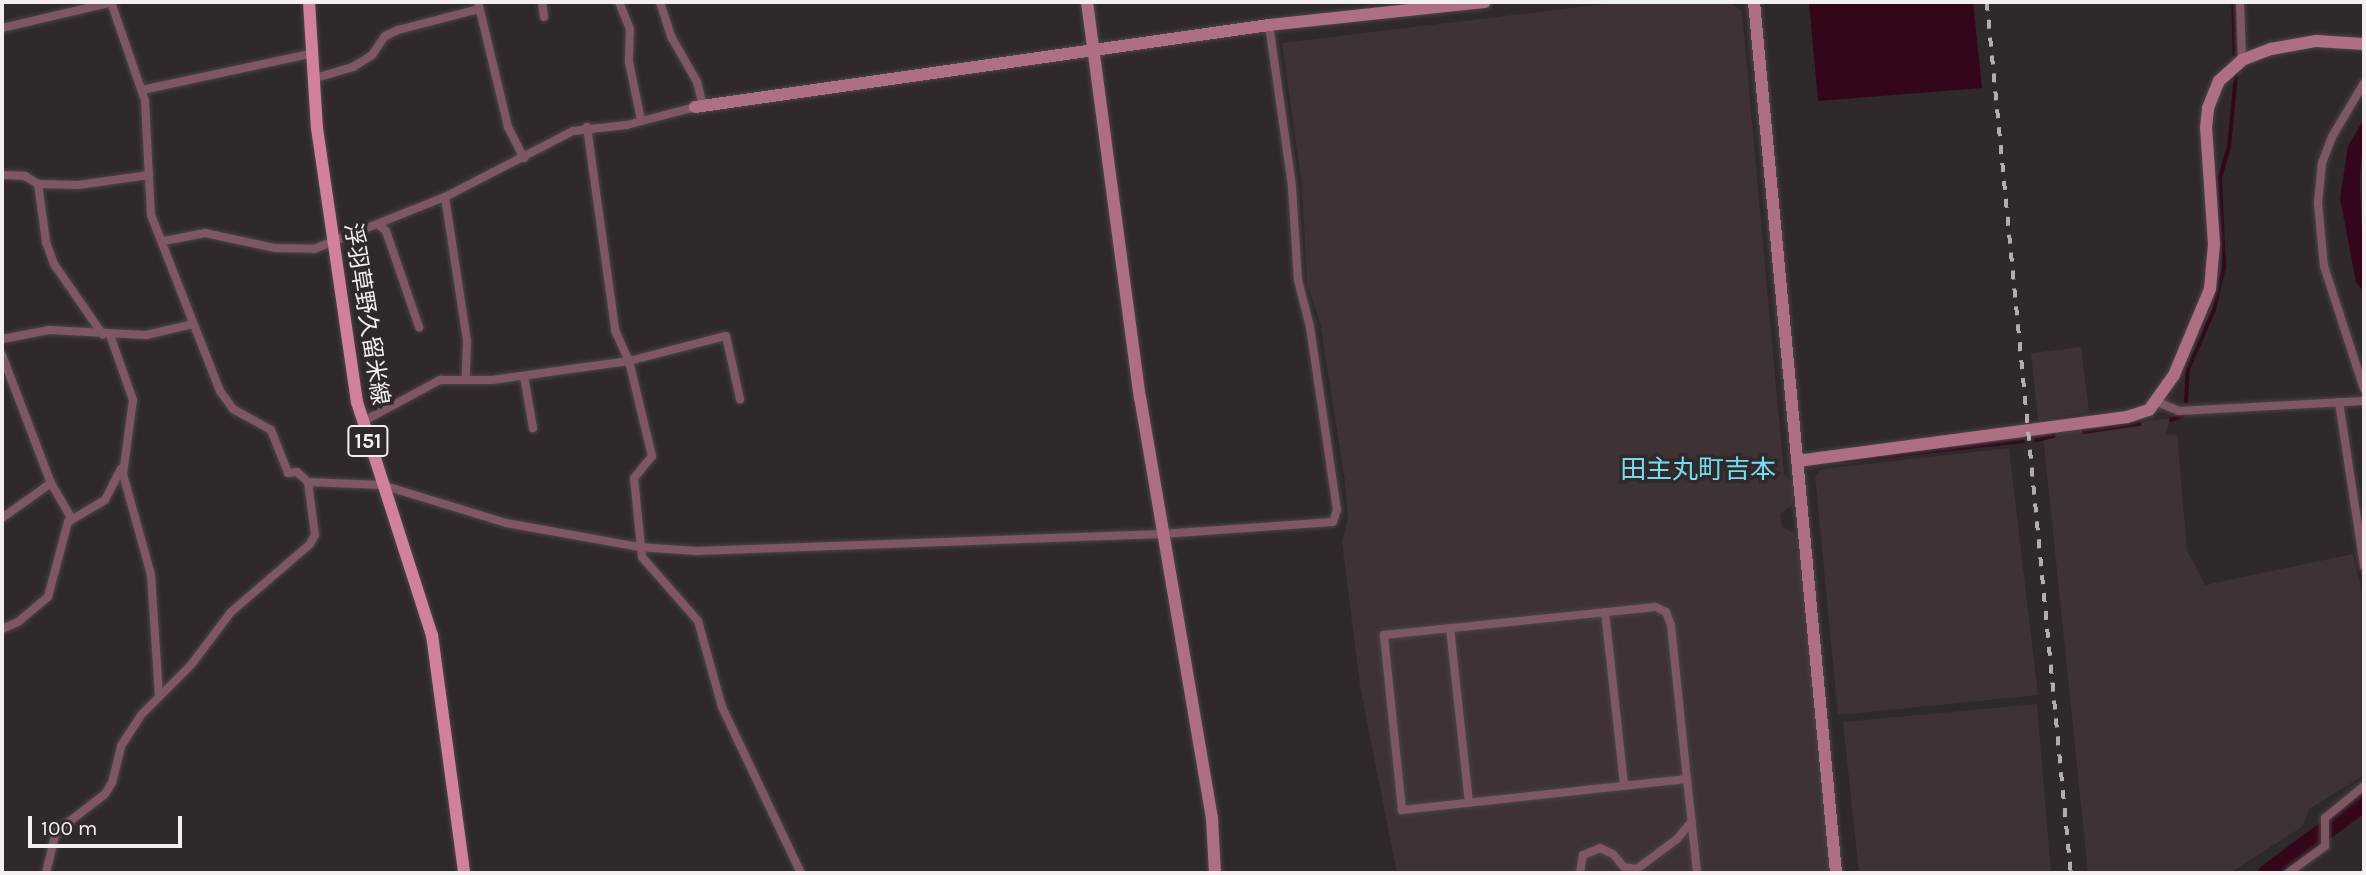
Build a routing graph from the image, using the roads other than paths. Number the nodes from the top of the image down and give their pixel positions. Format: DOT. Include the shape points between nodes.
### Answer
graph roads {
  1 [pos="112,2"];
  2 [pos="309,2"];
  3 [pos="542,2"];
  4 [pos="619,2"];
  5 [pos="660,2"];
  6 [pos="1087,2"];
  7 [pos="1485,2"];
  8 [pos="1754,2"];
  9 [pos="2240,2"];
  10 [pos="479,5"];
  11 [pos="544,18"];
  12 [pos="1269,26"];
  13 [pos="2,29"];
  14 [pos="2364,44"];
  15 [pos="1094,52"];
  16 [pos="310,54"];
  17 [pos="2242,60"];
  18 [pos="312,79"];
  19 [pos="2364,83"];
  20 [pos="142,90"];
  21 [pos="699,107"];
  22 [pos="640,120"];
  23 [pos="587,127"];
  24 [pos="524,158"];
  25 [pos="149,174"];
  26 [pos="2,175"];
  27 [pos="38,184"];
  28 [pos="445,197"];
  29 [pos="379,225"];
  30 [pos="164,241"];
  31 [pos="333,241"];
  32 [pos="193,324"];
  33 [pos="419,327"];
  34 [pos="107,335"];
  35 [pos="2,339"];
  36 [pos="2,355"];
  37 [pos="629,361"];
  38 [pos="524,376"];
  39 [pos="466,379"];
  40 [pos="2364,389"];
  41 [pos="740,399"];
  42 [pos="2364,401"];
  43 [pos="2157,402"];
  44 [pos="2339,402"];
  45 [pos="362,422"];
  46 [pos="533,428"];
  47 [pos="1797,461"];
  48 [pos="123,463"];
  49 [pos="308,482"];
  50 [pos="51,483"];
  51 [pos="382,485"];
  52 [pos="2,517"];
  53 [pos="71,517"];
  54 [pos="1162,534"];
  55 [pos="639,547"];
  56 [pos="2364,566"];
  57 [pos="1605,612"];
  58 [pos="1450,628"];
  59 [pos="2,629"];
  60 [pos="159,697"];
  61 [pos="1687,779"];
  62 [pos="1624,785"];
  63 [pos="2364,786"];
  64 [pos="1469,803"];
  65 [pos="1692,821"];
  66 [pos="1634,871"];
  67 [pos="46,873"];
  68 [pos="464,873"];
  69 [pos="800,873"];
  70 [pos="1216,873"];
  71 [pos="1580,873"];
  72 [pos="1697,873"];
  73 [pos="1836,873"];
  74 [pos="2288,873"];
  1 -- 13 [label="street"];
  1 -- 20 [label="street"];
  2 -- 16 [label="main road, 浮羽草野久留米線 / 151"];
  3 -- 11 [label="street"];
  4 -- 22 [label="street" via="630,29 629,62"];
  5 -- 21 [label="street" via="672,38 697,82"];
  6 -- 15 [label="street"];
  7 -- 12 [label="street"];
  8 -- 47 [label="street"];
  9 -- 17 [label="street"];
  10 -- 18 [label="street" via="398,30 385,36 372,55 353,67"];
  10 -- 24 [label="street" via="508,127"];
  12 -- 15 [label="street"];
  12 -- 54 [label="street" via="1292,186 1298,280 1310,327 1337,517 1333,522 1301,526"];
  14 -- 17 [label="street" via="2306,42"];
  15 -- 21 [label="street"];
  15 -- 54 [label="street"];
  16 -- 18 [label="main road, 浮羽草野久留米線 / 151"];
  16 -- 20 [label="street"];
  17 -- 43 [label="street" via="2219,81 2207,108 2214,244 2210,289 2197,329"];
  18 -- 31 [label="main road, 浮羽草野久留米線 / 151"];
  19 -- 40 [label="street" via="2322,163 2318,203 2324,266"];
  20 -- 25 [label="street"];
  21 -- 22 [label="street"];
  22 -- 23 [label="street"];
  23 -- 24 [label="street" via="547,142"];
  23 -- 37 [label="street" via="615,330"];
  24 -- 28 [label="street" via="467,182"];
  25 -- 27 [label="street" via="78,185"];
  25 -- 30 [label="street" via="151,215"];
  26 -- 27 [label="street" via="25,176"];
  27 -- 34 [label="street" via="46,242 54,264"];
  28 -- 29 [label="street"];
  28 -- 39 [label="street" via="467,341"];
  29 -- 31 [label="street"];
  29 -- 33 [label="street" via="386,231"];
  30 -- 31 [label="street" via="205,233 298,251"];
  30 -- 32 [label="street"];
  31 -- 45 [label="main road, 浮羽草野久留米線 / 151"];
  32 -- 34 [label="street" via="146,335"];
  32 -- 49 [label="street" via="220,391 233,409 271,430 288,472 297,472"];
  34 -- 35 [label="street" via="50,330"];
  34 -- 48 [label="street" via="133,408"];
  36 -- 50 [label="street"];
  37 -- 38 [label="street"];
  37 -- 41 [label="street" via="726,336"];
  37 -- 55 [label="street" via="652,456 634,478"];
  38 -- 39 [label="street"];
  38 -- 46 [label="street"];
  39 -- 45 [label="street" via="440,380"];
  42 -- 44 [label="street"];
  43 -- 44 [label="street" via="2179,411"];
  43 -- 47 [label="street" via="2127,417"];
  44 -- 56 [label="street"];
  45 -- 51 [label="main road, 浮羽草野久留米線 / 151"];
  47 -- 73 [label="street"];
  48 -- 53 [label="street" via="105,500"];
  48 -- 60 [label="street" via="125,487 151,575"];
  49 -- 51 [label="street"];
  49 -- 60 [label="street" via="315,535 310,544 231,612 191,666"];
  50 -- 52 [label="street"];
  50 -- 53 [label="street"];
  51 -- 55 [label="street" via="506,523"];
  51 -- 68 [label="main road, 浮羽草野久留米線 / 151" via="432,635"];
  53 -- 59 [label="street" via="48,597"];
  54 -- 55 [label="street" via="736,550"];
  54 -- 70 [label="street" via="1215,838"];
  55 -- 69 [label="street" via="651,571 684,600 698,621 727,718"];
  57 -- 58 [label="street"];
  57 -- 61 [label="street" via="1656,607 1666,612"];
  57 -- 62 [label="street"];
  58 -- 64 [label="street"];
  58 -- 64 [label="street" via="1384,635 1399,784 1402,810"];
  60 -- 67 [label="street" via="121,746 105,793 56,832"];
  61 -- 62 [label="street"];
  61 -- 65 [label="street"];
  62 -- 64 [label="street"];
  63 -- 74 [label="street" via="2328,813 2326,841"];
  65 -- 66 [label="street" via="1677,839"];
  65 -- 72 [label="street"];
  66 -- 71 [label="street" via="1600,848 1583,855"];
}
